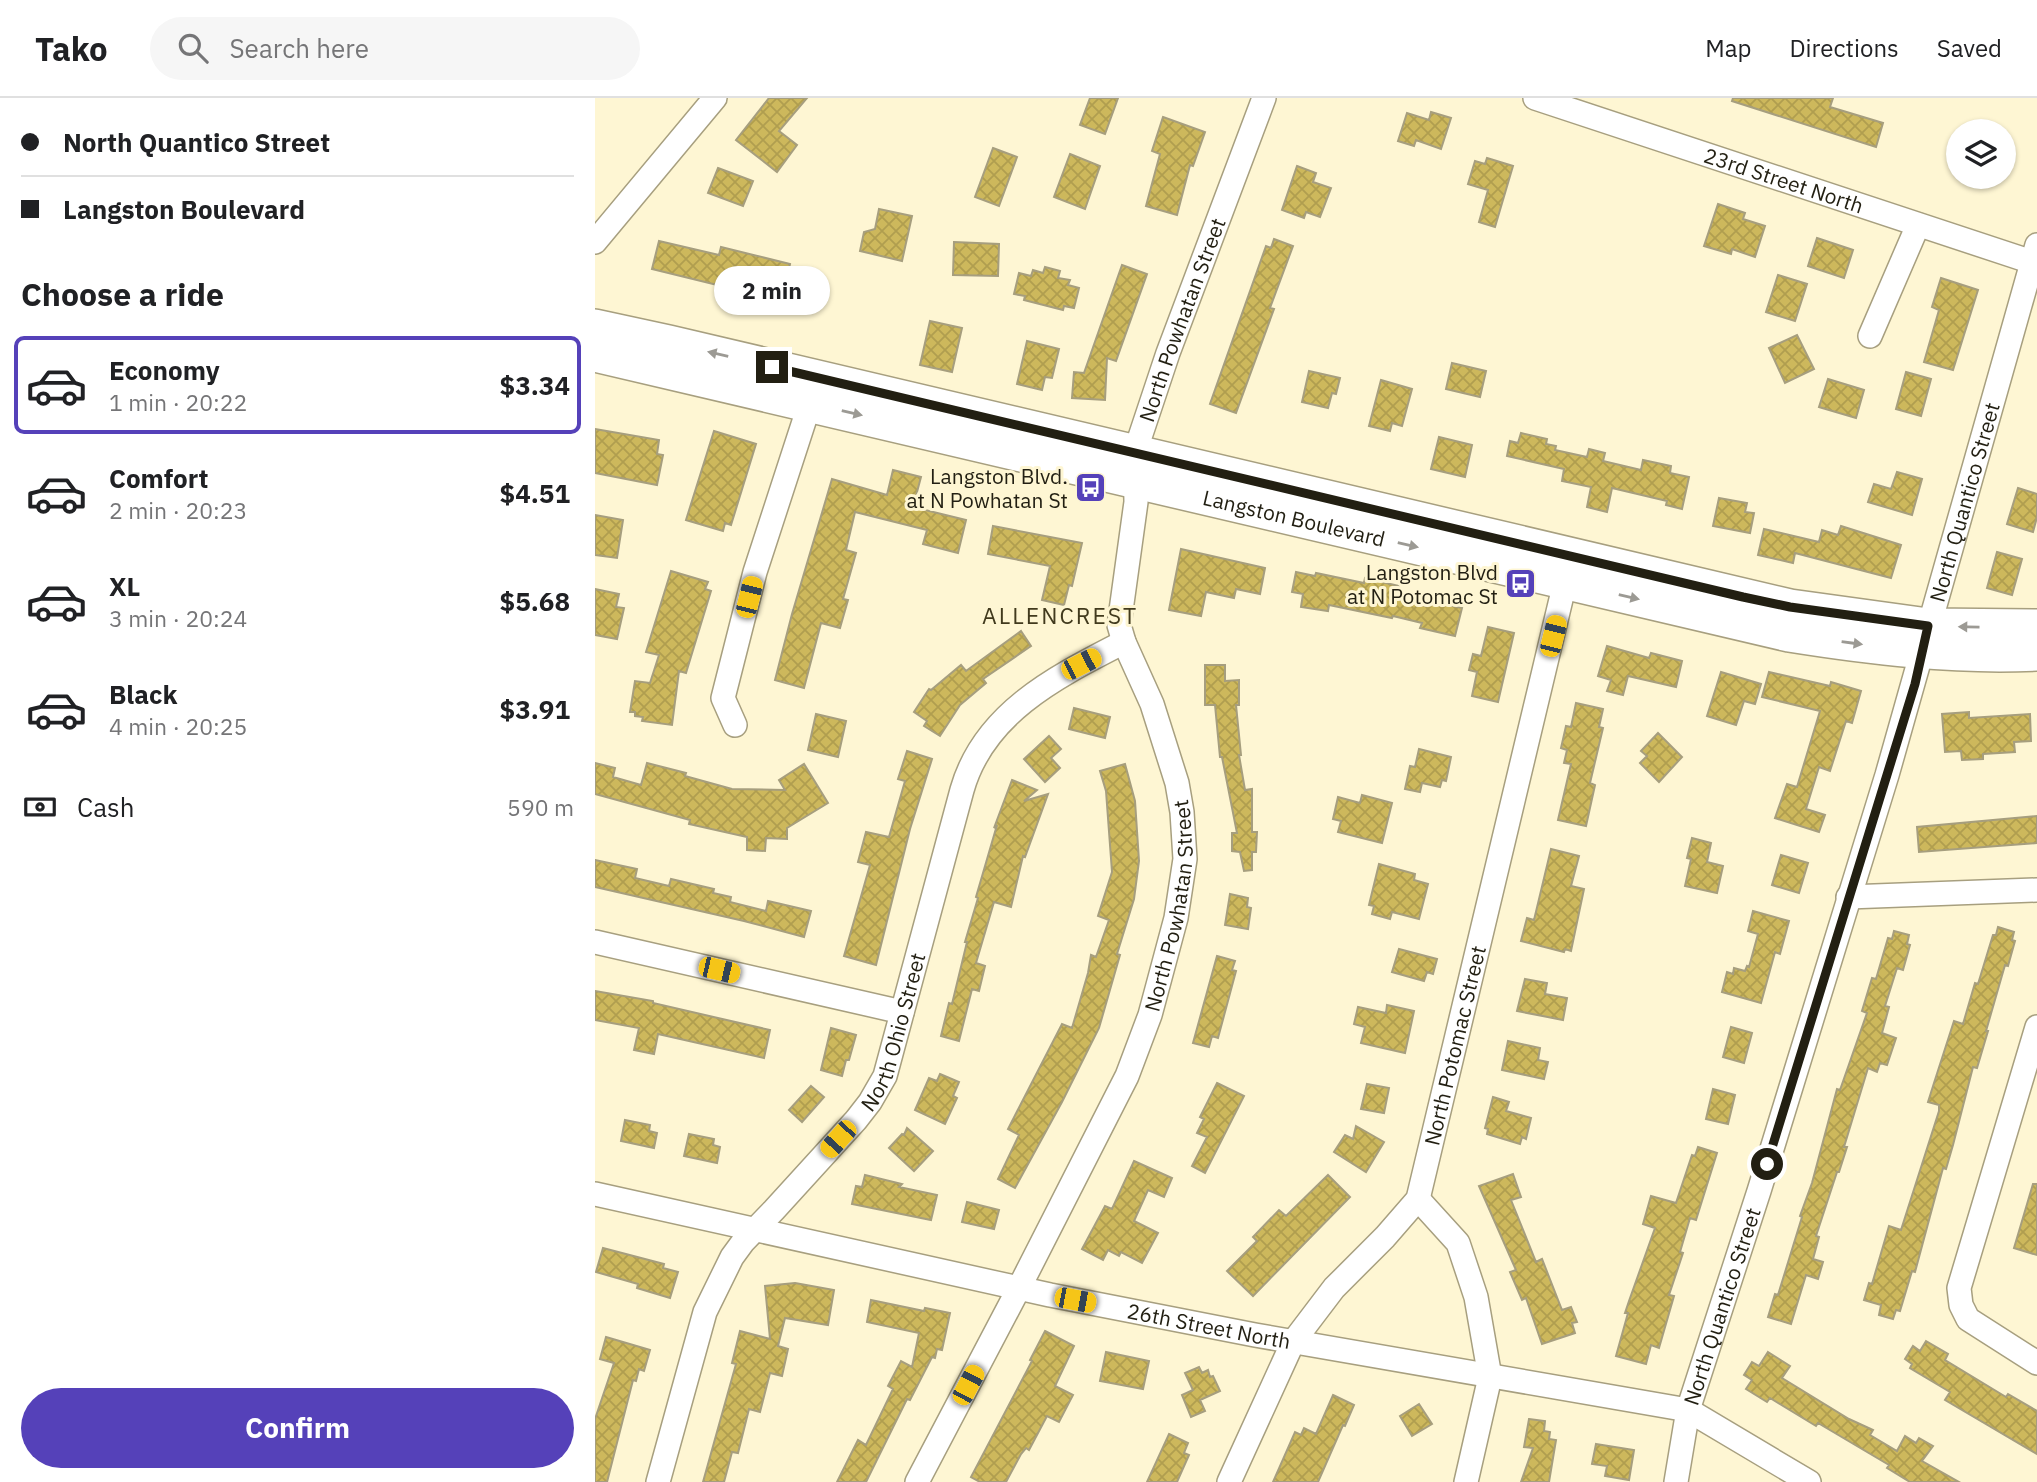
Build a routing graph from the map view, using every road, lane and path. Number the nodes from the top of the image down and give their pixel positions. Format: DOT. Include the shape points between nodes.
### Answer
graph roads {
  1 [pos="715,98"];
  2 [pos="1264,98"];
  3 [pos="1535,98"];
  4 [pos="1918,225"];
  5 [pos="595,242"];
  6 [pos="2034,254"];
  7 [pos="595,327"];
  8 [pos="1870,336"];
  9 [pos="595,354"];
  10 [pos="810,403"];
  11 [pos="1136,466"];
  12 [pos="1569,570"];
  13 [pos="2037,627"];
  14 [pos="1925,638"];
  15 [pos="1124,642"];
  16 [pos="2037,653"];
  17 [pos="734,725"];
  18 [pos="2037,890"];
  19 [pos="1848,897"];
  20 [pos="595,942"];
  21 [pos="902,1012"];
  22 [pos="2037,1027"];
  23 [pos="595,1194"];
  24 [pos="1418,1199"];
  25 [pos="756,1228"];
  26 [pos="1019,1288"];
  27 [pos="1293,1342"];
  28 [pos="2037,1363"];
  29 [pos="1490,1377"];
  30 [pos="1688,1410"];
  31 [pos="658,1482"];
  32 [pos="917,1482"];
  33 [pos="1229,1482"];
  34 [pos="1466,1482"];
  35 [pos="1676,1482"];
  36 [pos="1809,1482"];
  1 -- 5 [label="street"];
  2 -- 11 [label="street, North Powhatan Street" via="1168,354"];
  3 -- 4 [label="street, 23rd Street North"];
  4 -- 6 [label="street, 23rd Street North"];
  4 -- 8 [label="street"];
  6 -- 14 [label="street, North Quantico Street"];
  11 -- 7 [label="main road, Langston Boulevard, one-way"];
  9 -- 10 [label="main road, Langston Boulevard"];
  10 -- 11 [label="main road, Langston Boulevard, one-way"];
  10 -- 17 [label="street" via="755,572 723,698"];
  11 -- 12 [label="main road, Langston Boulevard"];
  11 -- 15 [label="street, North Powhatan Street" via="1134,523 1119,613"];
  12 -- 14 [label="main road, Langston Boulevard" via="1789,634 1846,643"];
  12 -- 24 [label="street, North Potomac Street"];
  13 -- 14 [label="main road, Langston Boulevard, one-way"];
  14 -- 16 [label="main road, Langston Boulevard"];
  14 -- 19 [label="street, North Quantico Street" via="1915,684"];
  15 -- 21 [label="street, North Ohio Street" via="1069,670 1025,700 993,730 973,760"];
  15 -- 26 [label="street, North Powhatan Street" via="1152,704 1177,783 1185,849 1180,900 1135,1057"];
  18 -- 19 [label="street"];
  19 -- 30 [label="street, North Quantico Street"];
  20 -- 21 [label="street"];
  21 -- 25 [label="street, North Ohio Street" via="885,1076 870,1102"];
  22 -- 28 [label="street" via="1959,1282 1960,1301 1973,1323"];
  23 -- 25 [label="street, 26th Street North"];
  24 -- 27 [label="street, North Potomac Street" via="1334,1288"];
  24 -- 29 [label="street" via="1458,1243 1476,1297"];
  25 -- 26 [label="street, 26th Street North"];
  25 -- 31 [label="street, North Ohio Street" via="735,1251 708,1303"];
  26 -- 27 [label="street, 26th Street North"];
  26 -- 32 [label="street, North Powhatan Street"];
  27 -- 29 [label="street, 26th Street North"];
  27 -- 33 [label="street, North Potomac Street"];
  29 -- 30 [label="street, 26th Street North"];
  29 -- 34 [label="street"];
  30 -- 35 [label="street, North Quantico Street"];
  30 -- 36 [label="street, 26th Street North"];
}
